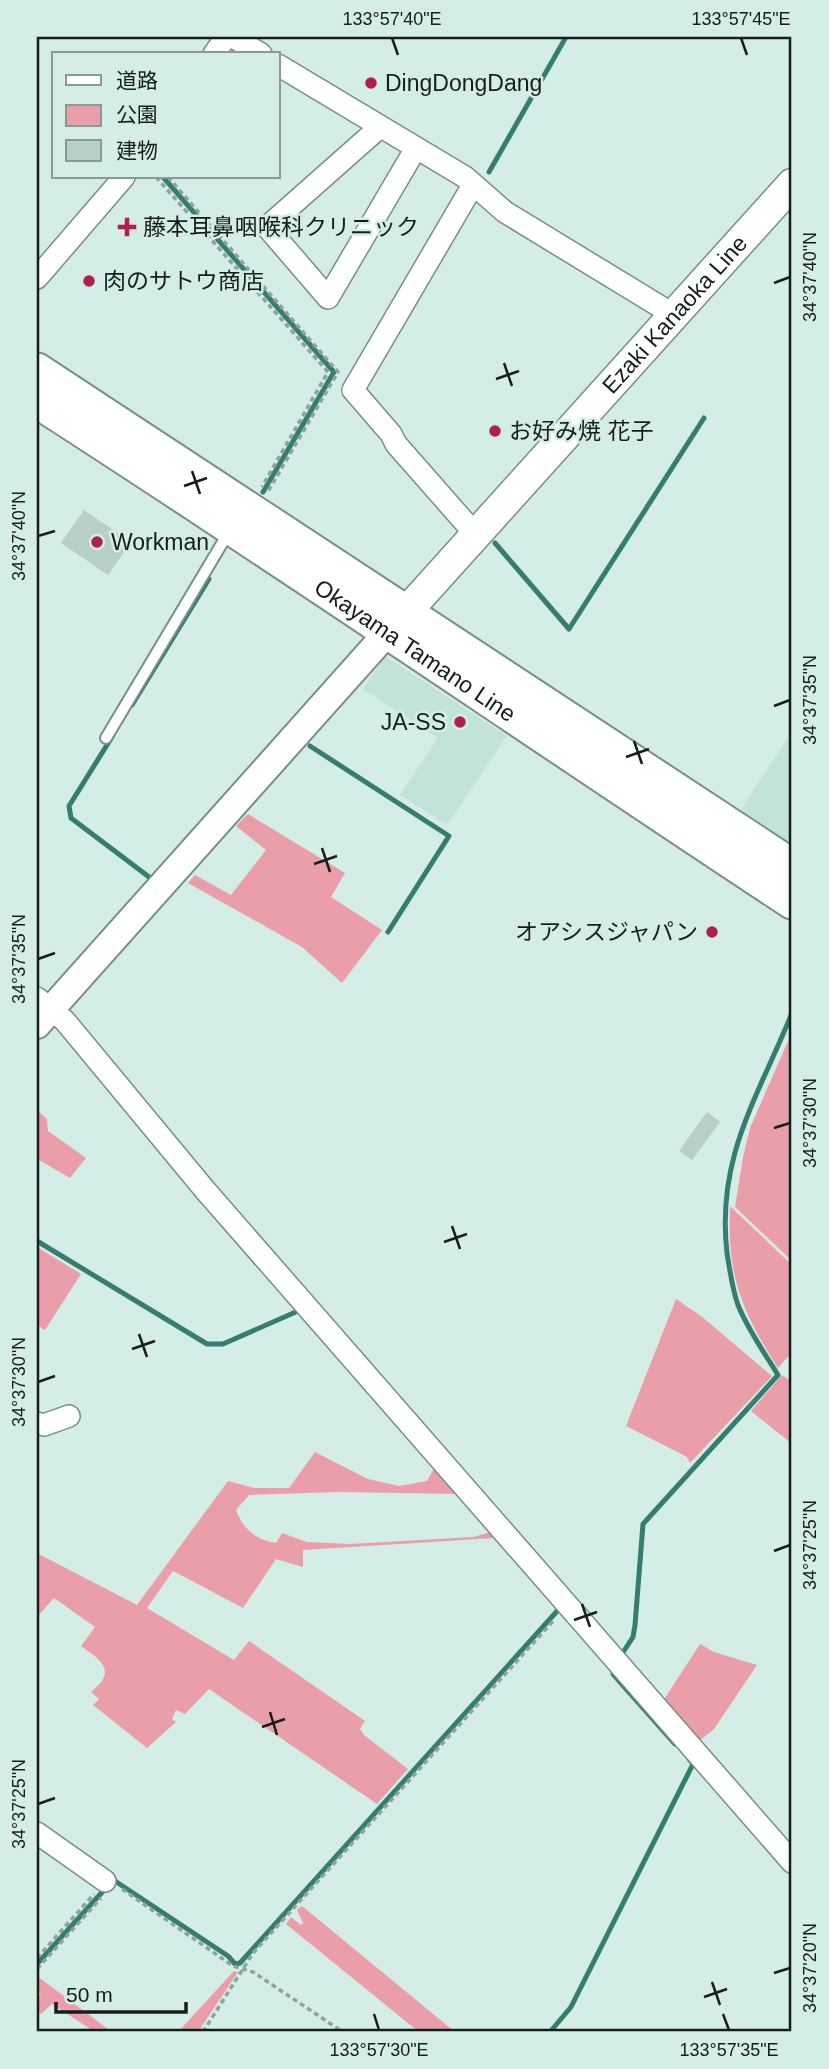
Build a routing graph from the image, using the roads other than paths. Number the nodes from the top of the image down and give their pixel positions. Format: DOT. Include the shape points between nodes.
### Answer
graph roads {
  1 [pos="226,37"];
  2 [pos="233,37"];
  3 [pos="215,52"];
  4 [pos="258,52"];
  5 [pos="280,66"];
  6 [pos="380,127"];
  7 [pos="416,148"];
  8 [pos="123,178"];
  9 [pos="792,184"];
  10 [pos="473,185"];
  11 [pos="37,278"];
  12 [pos="674,315"];
  13 [pos="37,369"];
  14 [pos="37,401"];
  15 [pos="231,527"];
  16 [pos="476,535"];
  17 [pos="397,623"];
  18 [pos="106,738"];
  19 [pos="792,866"];
  20 [pos="792,902"];
  21 [pos="41,1011"];
  22 [pos="69,1416"];
  23 [pos="37,1423"];
  24 [pos="37,1833"];
  25 [pos="792,1862"];
  26 [pos="109,1883"];
  1 -- 3 [label="street"];
  2 -- 4 [label="street"];
  5 -- 6 [label="street"];
  6 -- 7 [label="street"];
  6 -- 7 [label="street" via="267,227 328,298"];
  7 -- 10 [label="street"];
  8 -- 11 [label="street"];
  9 -- 12 [label="main road, Ezaki Kanaoka Line"];
  10 -- 12 [label="street" via="505,212"];
  10 -- 16 [label="street" via="353,390"];
  12 -- 16 [label="main road, Ezaki Kanaoka Line"];
  13 -- 17 [label="main road, Okayama Tamano Line"];
  14 -- 15 [label="main road, Okayama Tamano Line"];
  15 -- 17 [label="main road, Okayama Tamano Line" via="326,589"];
  15 -- 18 [label="lane"];
  16 -- 17 [label="main road, Ezaki Kanaoka Line"];
  17 -- 19 [label="main road, Okayama Tamano Line"];
  17 -- 20 [label="main road, Okayama Tamano Line"];
  17 -- 21 [label="street"];
  21 -- 25 [label="street" via="65,1021 205,1190"];
  22 -- 23 [label="street"];
  24 -- 26 [label="street"];
}
